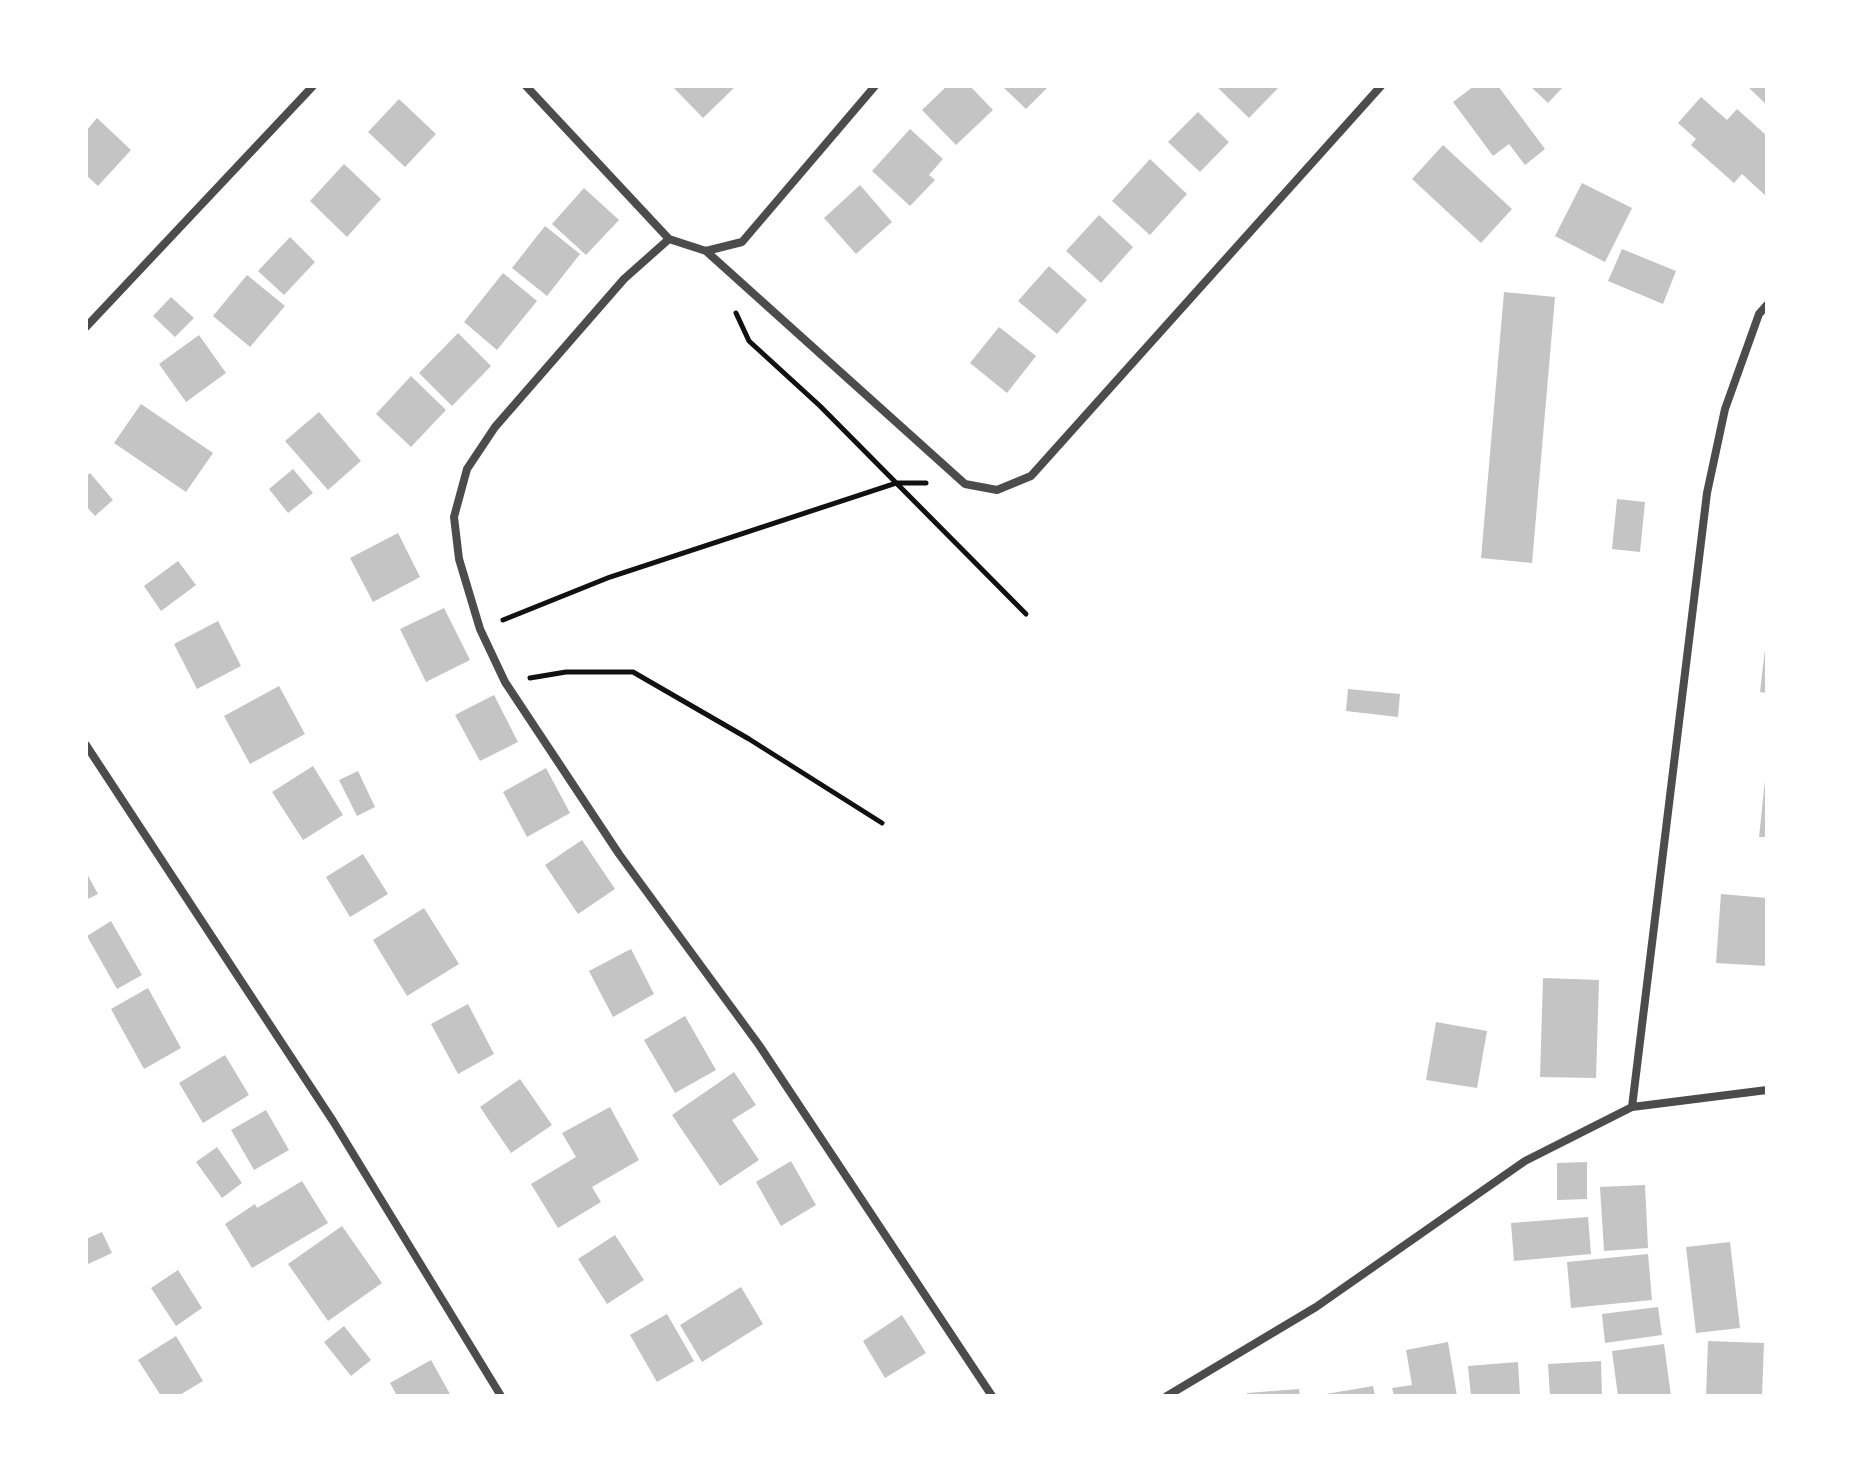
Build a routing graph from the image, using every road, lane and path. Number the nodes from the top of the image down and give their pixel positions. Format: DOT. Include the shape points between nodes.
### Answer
graph roads {
  1 [pos="313,86"];
  2 [pos="526,86"];
  3 [pos="875,86"];
  4 [pos="1381,86"];
  5 [pos="669,239"];
  6 [pos="706,251"];
  7 [pos="731,302"];
  8 [pos="1767,305"];
  9 [pos="86,327"];
  10 [pos="896,483"];
  11 [pos="965,484"];
  12 [pos="1026,614"];
  13 [pos="480,629"];
  14 [pos="505,682"];
  15 [pos="86,745"];
  16 [pos="882,823"];
  17 [pos="1767,1090"];
  18 [pos="1632,1107"];
  19 [pos="501,1396"];
  20 [pos="992,1396"];
  21 [pos="1167,1396"];
  1 -- 9 [label="street"];
  2 -- 5 [label="street"];
  3 -- 6 [label="street" via="742,242"];
  4 -- 11 [label="street" via="1031,476 997,490"];
  5 -- 6 [label="street"];
  5 -- 13 [label="street" via="624,279 495,427 467,469 454,517 459,559"];
  6 -- 11 [label="street"];
  7 -- 10 [label="path" via="749,341"];
  8 -- 18 [label="street" via="1759,314 1725,409 1707,493"];
  10 -- 11 [label="path"];
  10 -- 12 [label="path"];
  10 -- 13 [label="path" via="610,577"];
  13 -- 14 [label="street"];
  14 -- 16 [label="path" via="566,672 633,672"];
  14 -- 20 [label="street" via="619,854 759,1045"];
  15 -- 19 [label="street" via="333,1121"];
  17 -- 18 [label="street"];
  18 -- 21 [label="street" via="1525,1161 1316,1307"];
}
